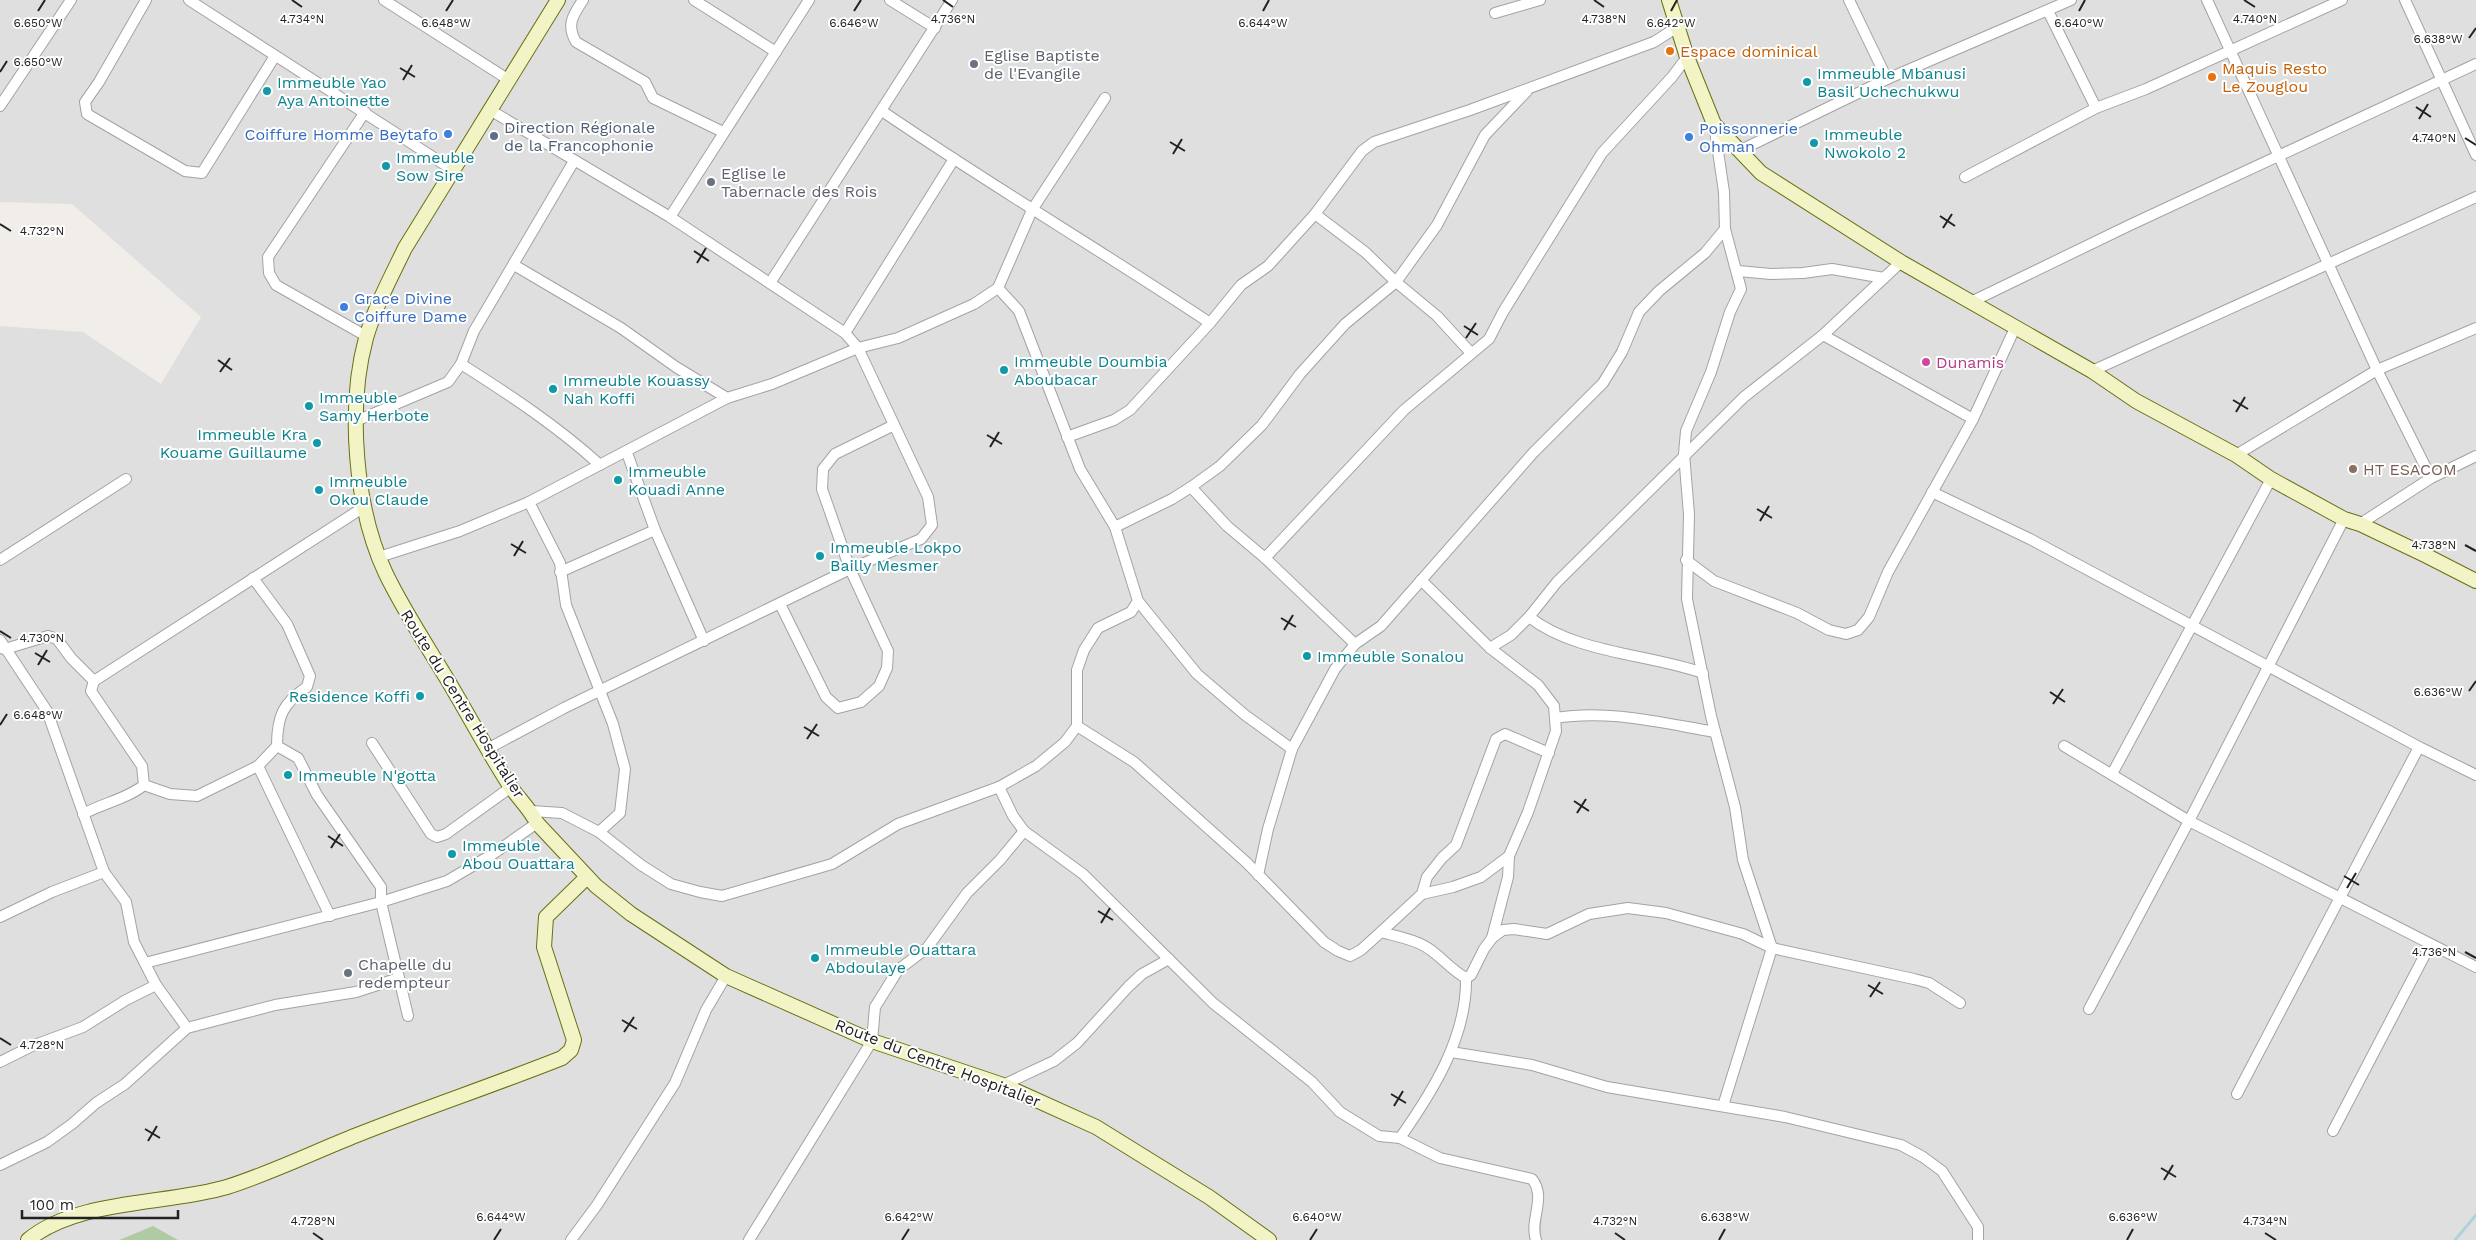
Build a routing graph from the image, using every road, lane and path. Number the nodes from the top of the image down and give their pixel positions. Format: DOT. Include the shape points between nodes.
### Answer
graph roads {
  1 [pos="70,0"];
  2 [pos="146,0"];
  3 [pos="189,0"];
  4 [pos="384,0"];
  5 [pos="558,0"];
  6 [pos="583,0"];
  7 [pos="694,0"];
  8 [pos="809,0"];
  9 [pos="890,0"];
  10 [pos="952,0"];
  11 [pos="1540,0"];
  12 [pos="1669,0"];
  13 [pos="1849,0"];
  14 [pos="2071,0"];
  15 [pos="2206,0"];
  16 [pos="2342,0"];
  17 [pos="2405,0"];
  18 [pos="2048,11"];
  19 [pos="1495,13"];
  20 [pos="1679,26"];
  21 [pos="936,28"];
  22 [pos="2230,51"];
  23 [pos="776,52"];
  24 [pos="275,56"];
  25 [pos="1687,57"];
  26 [pos="2476,64"];
  27 [pos="1887,79"];
  28 [pos="509,80"];
  29 [pos="2440,81"];
  30 [pos="1529,88"];
  31 [pos="1105,98"];
  32 [pos="0,106"];
  33 [pos="2096,108"];
  34 [pos="490,110"];
  35 [pos="882,111"];
  36 [pos="365,112"];
  37 [pos="1714,124"];
  38 [pos="723,132"];
  39 [pos="1739,151"];
  40 [pos="2476,155"];
  41 [pos="2279,157"];
  42 [pos="954,160"];
  43 [pos="574,161"];
  44 [pos="453,170"];
  45 [pos="1965,177"];
  46 [pos="2476,196"];
  47 [pos="1032,210"];
  48 [pos="1315,214"];
  49 [pos="670,217"];
  50 [pos="1725,229"];
  51 [pos="1902,262"];
  52 [pos="514,264"];
  53 [pos="2329,265"];
  54 [pos="1738,271"];
  55 [pos="1884,278"];
  56 [pos="1396,282"];
  57 [pos="770,283"];
  58 [pos="998,288"];
  59 [pos="1973,302"];
  60 [pos="1210,323"];
  61 [pos="2015,328"];
  62 [pos="2476,328"];
  63 [pos="845,333"];
  64 [pos="1823,335"];
  65 [pos="366,336"];
  66 [pos="858,348"];
  67 [pos="1471,353"];
  68 [pos="461,364"];
  69 [pos="2377,370"];
  70 [pos="2092,371"];
  71 [pos="727,398"];
  72 [pos="1974,419"];
  73 [pos="356,421"];
  74 [pos="894,425"];
  75 [pos="1067,437"];
  76 [pos="627,453"];
  77 [pos="1684,454"];
  78 [pos="2236,455"];
  79 [pos="2476,456"];
  80 [pos="600,465"];
  81 [pos="2432,478"];
  82 [pos="126,479"];
  83 [pos="2271,479"];
  84 [pos="1191,487"];
  85 [pos="1932,492"];
  86 [pos="529,502"];
  87 [pos="364,507"];
  88 [pos="2344,519"];
  89 [pos="2360,524"];
  90 [pos="1114,527"];
  91 [pos="656,530"];
  92 [pos="379,557"];
  93 [pos="1265,558"];
  94 [pos="0,560"];
  95 [pos="1686,560"];
  96 [pos="850,570"];
  97 [pos="560,572"];
  98 [pos="253,578"];
  99 [pos="1421,580"];
  100 [pos="2476,581"];
  101 [pos="1138,601"];
  102 [pos="780,604"];
  103 [pos="1529,617"];
  104 [pos="2191,625"];
  105 [pos="704,641"];
  106 [pos="1355,644"];
  107 [pos="2,646"];
  108 [pos="1490,648"];
  109 [pos="2268,666"];
  110 [pos="1703,673"];
  111 [pos="94,681"];
  112 [pos="600,692"];
  113 [pos="1555,718"];
  114 [pos="1077,726"];
  115 [pos="1715,732"];
  116 [pos="372,743"];
  117 [pos="277,746"];
  118 [pos="2064,746"];
  119 [pos="2419,747"];
  120 [pos="489,748"];
  121 [pos="1292,749"];
  122 [pos="1549,753"];
  123 [pos="258,766"];
  124 [pos="2112,774"];
  125 [pos="2476,775"];
  126 [pos="144,785"];
  127 [pos="511,787"];
  128 [pos="999,787"];
  129 [pos="83,814"];
  130 [pos="534,817"];
  131 [pos="2189,821"];
  132 [pos="1024,831"];
  133 [pos="599,832"];
  134 [pos="1509,856"];
  135 [pos="104,872"];
  136 [pos="1258,875"];
  137 [pos="587,877"];
  138 [pos="1422,894"];
  139 [pos="2342,898"];
  140 [pos="381,902"];
  141 [pos="330,916"];
  142 [pos="0,917"];
  143 [pos="1381,932"];
  144 [pos="1492,938"];
  145 [pos="2430,945"];
  146 [pos="1772,948"];
  147 [pos="1169,959"];
  148 [pos="145,963"];
  149 [pos="2476,967"];
  150 [pos="726,976"];
  151 [pos="399,978"];
  152 [pos="1466,978"];
  153 [pos="156,985"];
  154 [pos="1960,1003"];
  155 [pos="2089,1009"];
  156 [pos="408,1016"];
  157 [pos="186,1028"];
  158 [pos="872,1041"];
  159 [pos="1451,1052"];
  160 [pos="0,1062"];
  161 [pos="1003,1084"];
  162 [pos="2237,1094"];
  163 [pos="1723,1106"];
  164 [pos="2333,1131"];
  165 [pos="1400,1138"];
  166 [pos="0,1165"];
  167 [pos="28,1240"];
  168 [pos="571,1240"];
  169 [pos="749,1240"];
  170 [pos="1269,1240"];
  171 [pos="1536,1240"];
  172 [pos="1978,1240"];
  1 -- 32 [label="street"];
  2 -- 24 [label="street" via="100,82 85,102 87,114 185,171 202,174"];
  3 -- 24 [label="street"];
  4 -- 28 [label="street"];
  5 -- 28 [label="street, Route du Centre Hospitalier"];
  6 -- 38 [label="street" via="570,24 576,42 645,82 653,98"];
  7 -- 23 [label="street"];
  8 -- 23 [label="street"];
  9 -- 21 [label="street"];
  10 -- 21 [label="street"];
  11 -- 19 [label="street"];
  12 -- 20 [label="street"];
  13 -- 27 [label="street"];
  14 -- 18 [label="street"];
  15 -- 22 [label="street"];
  16 -- 22 [label="street"];
  17 -- 29 [label="street"];
  18 -- 27 [label="street"];
  18 -- 33 [label="street"];
  20 -- 25 [label="street"];
  20 -- 30 [label="street" via="1654,42"];
  21 -- 35 [label="street"];
  22 -- 33 [label="street"];
  22 -- 41 [label="street"];
  23 -- 38 [label="street"];
  24 -- 36 [label="street"];
  25 -- 37 [label="street"];
  25 -- 67 [label="street" via="1602,153 1489,339"];
  26 -- 29 [label="street"];
  27 -- 39 [label="street"];
  28 -- 34 [label="street, Route du Centre Hospitalier"];
  29 -- 40 [label="street"];
  29 -- 41 [label="street"];
  30 -- 48 [label="street" via="1374,142 1362,151"];
  30 -- 56 [label="street" via="1485,136 1437,225"];
  31 -- 47 [label="street"];
  33 -- 45 [label="street"];
  34 -- 43 [label="street"];
  34 -- 44 [label="street, Route du Centre Hospitalier"];
  35 -- 42 [label="street"];
  35 -- 57 [label="street"];
  36 -- 44 [label="street"];
  36 -- 65 [label="street" via="268,257 269,273 276,285"];
  37 -- 39 [label="street"];
  37 -- 50 [label="street" via="1724,192"];
  38 -- 49 [label="street"];
  39 -- 51 [label="street" via="1761,173"];
  41 -- 53 [label="street"];
  41 -- 59 [label="street"];
  42 -- 47 [label="street"];
  42 -- 63 [label="street"];
  43 -- 49 [label="street"];
  43 -- 52 [label="street"];
  44 -- 65 [label="street, Route du Centre Hospitalier" via="405,248"];
  46 -- 53 [label="street"];
  47 -- 58 [label="street"];
  47 -- 60 [label="street" via="1141,276"];
  48 -- 56 [label="street" via="1365,252"];
  48 -- 60 [label="street" via="1268,266 1241,285"];
  49 -- 57 [label="street"];
  50 -- 54 [label="street"];
  50 -- 99 [label="street" via="1705,253 1639,312 1604,384 1532,453"];
  51 -- 55 [label="street"];
  51 -- 59 [label="street"];
  52 -- 68 [label="street" via="474,331"];
  52 -- 71 [label="street" via="621,328"];
  53 -- 69 [label="street"];
  53 -- 70 [label="street"];
  54 -- 55 [label="street" via="1803,273 1832,268"];
  54 -- 77 [label="street" via="1741,289 1730,312 1712,372 1686,431"];
  55 -- 64 [label="street"];
  56 -- 67 [label="street" via="1437,316"];
  56 -- 84 [label="street" via="1345,324 1300,374 1262,426 1220,466"];
  57 -- 63 [label="street"];
  58 -- 66 [label="street" via="974,304 898,338"];
  58 -- 75 [label="street" via="1019,311"];
  59 -- 61 [label="street"];
  60 -- 75 [label="street" via="1130,410 1114,420"];
  61 -- 70 [label="street"];
  61 -- 72 [label="street"];
  62 -- 69 [label="street"];
  63 -- 66 [label="street"];
  64 -- 72 [label="street"];
  64 -- 77 [label="street" via="1744,397"];
  65 -- 73 [label="street, Route du Centre Hospitalier"];
  66 -- 71 [label="street" via="772,384"];
  66 -- 74 [label="street"];
  67 -- 93 [label="street" via="1404,410"];
  68 -- 73 [label="street" via="448,382"];
  68 -- 80 [label="street" via="520,402"];
  69 -- 78 [label="street"];
  69 -- 81 [label="street"];
  70 -- 78 [label="street" via="2136,401"];
  71 -- 76 [label="street"];
  72 -- 85 [label="street"];
  73 -- 87 [label="street, Route du Centre Hospitalier" via="357,468"];
  74 -- 96 [label="street" via="835,454 823,469 822,489"];
  74 -- 96 [label="street" via="928,497 932,525 921,539"];
  75 -- 90 [label="street" via="1080,469"];
  76 -- 80 [label="street"];
  76 -- 91 [label="street"];
  77 -- 95 [label="street" via="1689,514"];
  77 -- 103 [label="street" via="1557,582"];
  78 -- 83 [label="street"];
  79 -- 81 [label="street"];
  80 -- 86 [label="street"];
  81 -- 89 [label="street"];
  82 -- 94 [label="street"];
  83 -- 88 [label="street"];
  83 -- 104 [label="street"];
  84 -- 90 [label="street"];
  84 -- 93 [label="street" via="1227,526"];
  85 -- 95 [label="street" via="1888,572 1869,617 1858,630 1846,634 1829,630 1797,613 1714,581"];
  85 -- 104 [label="street" via="2030,539"];
  86 -- 92 [label="street" via="460,531"];
  86 -- 97 [label="street" via="560,564"];
  87 -- 92 [label="street, Route du Centre Hospitalier"];
  87 -- 98 [label="street"];
  88 -- 89 [label="street"];
  88 -- 109 [label="street"];
  89 -- 100 [label="street"];
  90 -- 101 [label="street"];
  91 -- 97 [label="street"];
  91 -- 105 [label="street"];
  92 -- 120 [label="street, Route du Centre Hospitalier" via="413,625"];
  93 -- 106 [label="street"];
  95 -- 110 [label="street" via="1687,599"];
  96 -- 102 [label="street"];
  96 -- 102 [label="street" via="888,651 887,668 879,686 861,702 838,708 826,698"];
  97 -- 112 [label="street" via="566,605"];
  98 -- 111 [label="street"];
  98 -- 117 [label="street" via="288,624 310,676 307,687 289,699 277,724"];
  99 -- 106 [label="street" via="1381,626"];
  99 -- 108 [label="street"];
  101 -- 114 [label="street" via="1131,612 1098,628 1084,650 1077,670"];
  101 -- 121 [label="street" via="1197,674 1244,715"];
  102 -- 105 [label="street"];
  103 -- 108 [label="street" via="1511,635"];
  103 -- 110 [label="street" via="1545,629 1576,641"];
  104 -- 109 [label="street"];
  104 -- 124 [label="street"];
  105 -- 112 [label="street"];
  106 -- 121 [label="street" via="1335,669"];
  107 -- 111 [label="street" via="48,636 57,639"];
  107 -- 129 [label="street" via="47,711"];
  108 -- 113 [label="street" via="1538,685 1554,706"];
  109 -- 119 [label="street"];
  109 -- 131 [label="street"];
  110 -- 115 [label="street"];
  111 -- 126 [label="street" via="92,691 142,766"];
  112 -- 120 [label="street"];
  112 -- 133 [label="street" via="625,769 620,813"];
  113 -- 115 [label="street" via="1604,715"];
  113 -- 122 [label="street" via="1556,731"];
  114 -- 128 [label="street" via="1065,742 1036,766"];
  114 -- 136 [label="street" via="1134,762"];
  115 -- 146 [label="street" via="1735,807 1743,860"];
  116 -- 127 [label="street" via="431,834 437,837 446,834"];
  117 -- 123 [label="street"];
  117 -- 140 [label="street" via="298,758 317,795 381,888"];
  118 -- 124 [label="street"];
  119 -- 125 [label="street"];
  119 -- 139 [label="street"];
  120 -- 127 [label="street, Route du Centre Hospitalier"];
  121 -- 136 [label="street" via="1264,841"];
  122 -- 134 [label="street"];
  122 -- 138 [label="street" via="1505,734 1496,739 1456,845 1427,877"];
  123 -- 126 [label="street" via="197,796 170,794"];
  123 -- 141 [label="street"];
  124 -- 131 [label="street"];
  126 -- 129 [label="street" via="134,794 111,800"];
  127 -- 130 [label="street, Route du Centre Hospitalier"];
  128 -- 132 [label="street"];
  128 -- 133 [label="street" via="898,824 832,864 722,896 671,884"];
  129 -- 135 [label="street"];
  130 -- 133 [label="street" via="562,813"];
  130 -- 137 [label="street, Route du Centre Hospitalier"];
  130 -- 140 [label="street" via="493,854 447,881"];
  131 -- 139 [label="street"];
  131 -- 155 [label="street"];
  132 -- 147 [label="street" via="1083,874"];
  132 -- 158 [label="street" via="967,892 927,948 898,970 875,1007"];
  134 -- 138 [label="street" via="1481,876"];
  134 -- 144 [label="street" via="1508,877"];
  135 -- 142 [label="street"];
  135 -- 148 [label="street" via="126,902 134,942"];
  136 -- 143 [label="street" via="1324,942 1338,951 1350,956"];
  137 -- 150 [label="street, Route du Centre Hospitalier" via="631,914"];
  137 -- 167 [label="street" via="546,917 544,947 574,1040 571,1050 562,1058 227,1186 192,1195 86,1211"];
  138 -- 143 [label="street"];
  139 -- 145 [label="street"];
  139 -- 162 [label="street"];
  140 -- 141 [label="street"];
  140 -- 151 [label="street"];
  141 -- 148 [label="street"];
  143 -- 152 [label="street" via="1420,943"];
  144 -- 146 [label="street" via="1503,930 1514,929 1534,934 1554,933 1589,914 1628,908 1666,913 1743,934"];
  144 -- 152 [label="street" via="1472,975"];
  145 -- 149 [label="street"];
  145 -- 164 [label="street"];
  146 -- 154 [label="street" via="1922,981"];
  146 -- 163 [label="street"];
  147 -- 161 [label="street" via="1142,974 1078,1043 1054,1061"];
  147 -- 165 [label="street" via="1213,1003 1312,1082 1340,1112 1379,1136"];
  148 -- 153 [label="street"];
  150 -- 158 [label="street, Route du Centre Hospitalier"];
  150 -- 168 [label="street" via="706,1010 675,1083"];
  151 -- 156 [label="street"];
  151 -- 157 [label="street" via="356,992 275,1005"];
  152 -- 159 [label="street" via="1466,1002"];
  153 -- 157 [label="street"];
  153 -- 160 [label="street" via="83,1028 32,1046"];
  157 -- 166 [label="street" via="125,1084 72,1124 47,1142"];
  158 -- 161 [label="street, Route du Centre Hospitalier"];
  158 -- 169 [label="street"];
  159 -- 163 [label="street" via="1532,1065 1608,1087"];
  159 -- 165 [label="street"];
  161 -- 170 [label="street, Route du Centre Hospitalier" via="1096,1127 1209,1197"];
  163 -- 172 [label="street" via="1803,1121 1908,1149 1942,1170 1978,1227"];
  165 -- 171 [label="street" via="1440,1158 1532,1179 1539,1196 1534,1227"];
}
